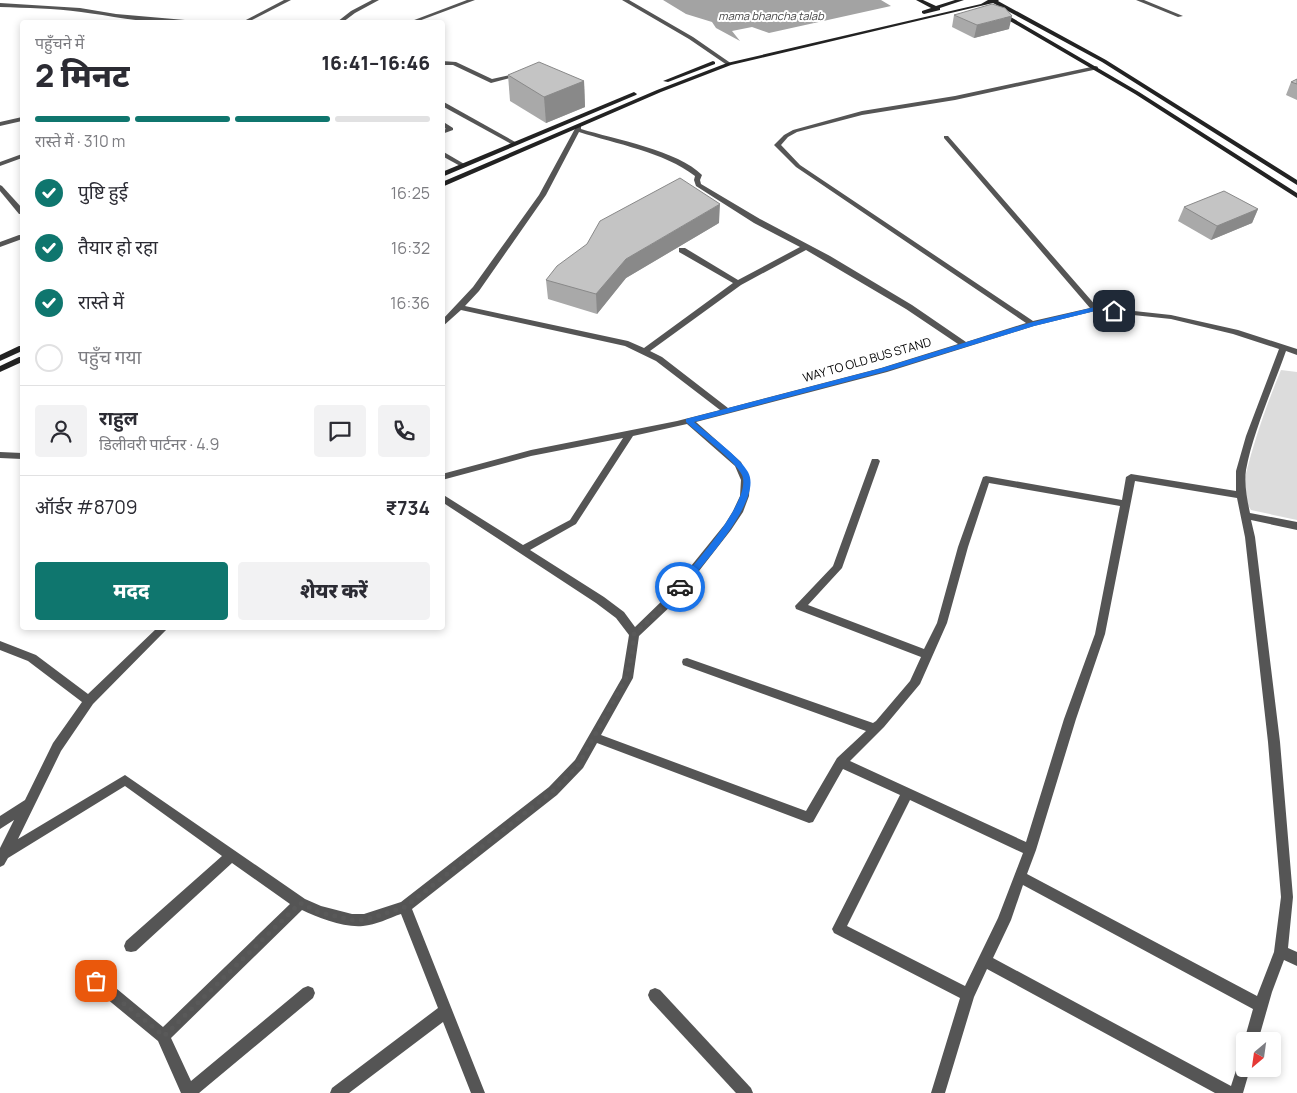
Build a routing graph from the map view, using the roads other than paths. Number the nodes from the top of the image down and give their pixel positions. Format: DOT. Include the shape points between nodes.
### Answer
graph roads {
  1 [pos="288,0"];
  2 [pos="376,0"];
  3 [pos="472,0"];
  4 [pos="625,0"];
  5 [pos="918,0"];
  6 [pos="961,0"];
  7 [pos="970,0"];
  8 [pos="993,0"];
  9 [pos="1139,0"];
  10 [pos="0,5"];
  11 [pos="983,5"];
  12 [pos="937,8"];
  13 [pos="948,13"];
  14 [pos="116,16"];
  15 [pos="1180,16"];
  16 [pos="108,20"];
  17 [pos="162,20"];
  18 [pos="249,20"];
  19 [pos="342,20"];
  20 [pos="417,20"];
  21 [pos="445,60"];
  22 [pos="723,60"];
  23 [pos="450,62"];
  24 [pos="445,63"];
  25 [pos="730,64"];
  26 [pos="1096,68"];
  27 [pos="525,75"];
  28 [pos="445,105"];
  29 [pos="20,119"];
  30 [pos="0,124"];
  31 [pos="445,125"];
  32 [pos="579,128"];
  33 [pos="445,131"];
  34 [pos="946,137"];
  35 [pos="516,144"];
  36 [pos="445,155"];
  37 [pos="20,157"];
  38 [pos="0,164"];
  39 [pos="464,166"];
  40 [pos="445,175"];
  41 [pos="1297,183"];
  42 [pos="445,184"];
  43 [pos="0,188"];
  44 [pos="1297,196"];
  45 [pos="20,210"];
  46 [pos="20,238"];
  47 [pos="0,245"];
  48 [pos="806,247"];
  49 [pos="682,250"];
  50 [pos="738,283"];
  51 [pos="460,307"];
  52 [pos="1095,309"];
  53 [pos="445,322"];
  54 [pos="1032,324"];
  55 [pos="965,345"];
  56 [pos="1283,348"];
  57 [pos="20,349"];
  58 [pos="644,352"];
  59 [pos="1297,352"];
  60 [pos="0,358"];
  61 [pos="20,360"];
  62 [pos="0,369"];
  63 [pos="727,411"];
  64 [pos="689,421"];
  65 [pos="629,435"];
  66 [pos="0,455"];
  67 [pos="20,456"];
  68 [pos="875,461"];
  69 [pos="445,477"];
  70 [pos="1241,495"];
  71 [pos="445,499"];
  72 [pos="1126,504"];
  73 [pos="1245,515"];
  74 [pos="1297,526"];
  75 [pos="523,549"];
  76 [pos="161,630"];
  77 [pos="634,634"];
  78 [pos="0,646"];
  79 [pos="927,655"];
  80 [pos="687,662"];
  81 [pos="89,701"];
  82 [pos="875,729"];
  83 [pos="594,737"];
  84 [pos="841,762"];
  85 [pos="907,793"];
  86 [pos="28,803"];
  87 [pos="0,823"];
  88 [pos="1030,850"];
  89 [pos="232,855"];
  90 [pos="2,857"];
  91 [pos="1020,877"];
  92 [pos="300,903"];
  93 [pos="405,907"];
  94 [pos="131,946"];
  95 [pos="1281,952"];
  96 [pos="1297,959"];
  97 [pos="984,960"];
  98 [pos="83,970"];
  99 [pos="308,993"];
  100 [pos="655,995"];
  101 [pos="968,995"];
  102 [pos="1262,1006"];
  103 [pos="446,1011"];
  104 [pos="1254,1032"];
  105 [pos="164,1036"];
  106 [pos="1240,1078"];
  107 [pos="188,1093"];
  108 [pos="337,1093"];
  109 [pos="478,1093"];
  110 [pos="746,1093"];
  111 [pos="938,1093"];
  112 [pos="1230,1093"];
  113 [pos="1236,1093"];
  1 -- 18 [label="street"];
  2 -- 19 [label="street"];
  3 -- 20 [label="street"];
  4 -- 22 [label="street"];
  5 -- 12 [label="main road"];
  6 -- 12 [label="main road"];
  7 -- 11 [label="main road"];
  8 -- 11 [label="main road"];
  8 -- 41 [label="main road" via="1104,61"];
  9 -- 15 [label="street"];
  10 -- 14 [label="street" via="80,10"];
  11 -- 13 [label="main road"];
  11 -- 26 [label="main road"];
  12 -- 13 [label="main road"];
  12 -- 22 [label="main road"];
  13 -- 25 [label="main road"];
  14 -- 16 [label="street"];
  14 -- 17 [label="street"];
  21 -- 23 [label="street"];
  22 -- 25 [label="street"];
  22 -- 35 [label="main road" via="694,69"];
  23 -- 24 [label="street"];
  23 -- 27 [label="street" via="491,81"];
  25 -- 32 [label="main road" via="659,91"];
  26 -- 44 [label="main road"];
  26 -- 54 [label="street" via="955,98 853,115 795,131 777,145 798,166"];
  28 -- 35 [label="street"];
  29 -- 30 [label="street"];
  31 -- 33 [label="street" via="451,129"];
  32 -- 42 [label="main road"];
  32 -- 48 [label="street" via="694,170 700,175 698,185"];
  32 -- 51 [label="street" via="542,194"];
  34 -- 52 [label="street"];
  35 -- 39 [label="main road"];
  36 -- 39 [label="street"];
  37 -- 38 [label="street"];
  39 -- 40 [label="main road"];
  43 -- 45 [label="street"];
  46 -- 47 [label="street"];
  48 -- 50 [label="street"];
  48 -- 55 [label="street" via="909,307"];
  49 -- 50 [label="street"];
  50 -- 58 [label="street"];
  51 -- 53 [label="street"];
  51 -- 58 [label="street" via="618,342"];
  52 -- 54 [label="street, WAY TO OLD BUS STAND"];
  52 -- 56 [label="street, WAY TO OLD BUS STAND" via="1171,317 1235,332"];
  54 -- 55 [label="street, WAY TO OLD BUS STAND"];
  55 -- 63 [label="street, WAY TO OLD BUS STAND"];
  56 -- 59 [label="street, WAY TO OLD BUS STAND"];
  56 -- 70 [label="street" via="1241,471"];
  57 -- 60 [label="main road"];
  58 -- 63 [label="street" via="659,358"];
  61 -- 62 [label="main road"];
  63 -- 64 [label="street, WAY TO OLD BUS STAND"];
  64 -- 65 [label="street, WAY TO OLD BUS STAND"];
  64 -- 77 [label="street" via="738,464 745,473 746,490 737,515 714,545 670,600"];
  65 -- 69 [label="street, WAY TO OLD BUS STAND" via="531,453"];
  65 -- 75 [label="street" via="573,522"];
  66 -- 67 [label="street"];
  68 -- 79 [label="street" via="837,568 800,606"];
  70 -- 72 [label="street" via="1131,477"];
  70 -- 73 [label="street"];
  71 -- 75 [label="street"];
  72 -- 79 [label="street" via="986,479 942,623"];
  72 -- 88 [label="street" via="1100,634"];
  73 -- 74 [label="street"];
  73 -- 95 [label="street" via="1282,828 1287,897"];
  75 -- 77 [label="street" via="620,615"];
  76 -- 81 [label="street"];
  77 -- 83 [label="street" via="626,678"];
  78 -- 81 [label="street" via="32,658"];
  79 -- 82 [label="street" via="914,684"];
  80 -- 82 [label="street"];
  81 -- 86 [label="street" via="57,747"];
  82 -- 84 [label="street"];
  83 -- 84 [label="street" via="809,818"];
  83 -- 93 [label="street" via="579,764 553,791"];
  84 -- 85 [label="street"];
  85 -- 88 [label="street"];
  85 -- 101 [label="street" via="839,928"];
  86 -- 87 [label="street"];
  86 -- 90 [label="street"];
  88 -- 91 [label="street"];
  89 -- 90 [label="street" via="126,780"];
  89 -- 92 [label="street"];
  89 -- 94 [label="street"];
  91 -- 97 [label="street"];
  91 -- 102 [label="street"];
  92 -- 93 [label="street" via="318,912 352,920 364,920"];
  92 -- 105 [label="street"];
  93 -- 103 [label="street"];
  95 -- 96 [label="street"];
  95 -- 102 [label="street"];
  97 -- 101 [label="street"];
  97 -- 112 [label="street"];
  98 -- 105 [label="street"];
  99 -- 107 [label="street"];
  100 -- 110 [label="street"];
  101 -- 111 [label="street"];
  102 -- 104 [label="street"];
  103 -- 108 [label="street"];
  103 -- 109 [label="street"];
  105 -- 107 [label="street"];
  106 -- 113 [label="street"];
}
